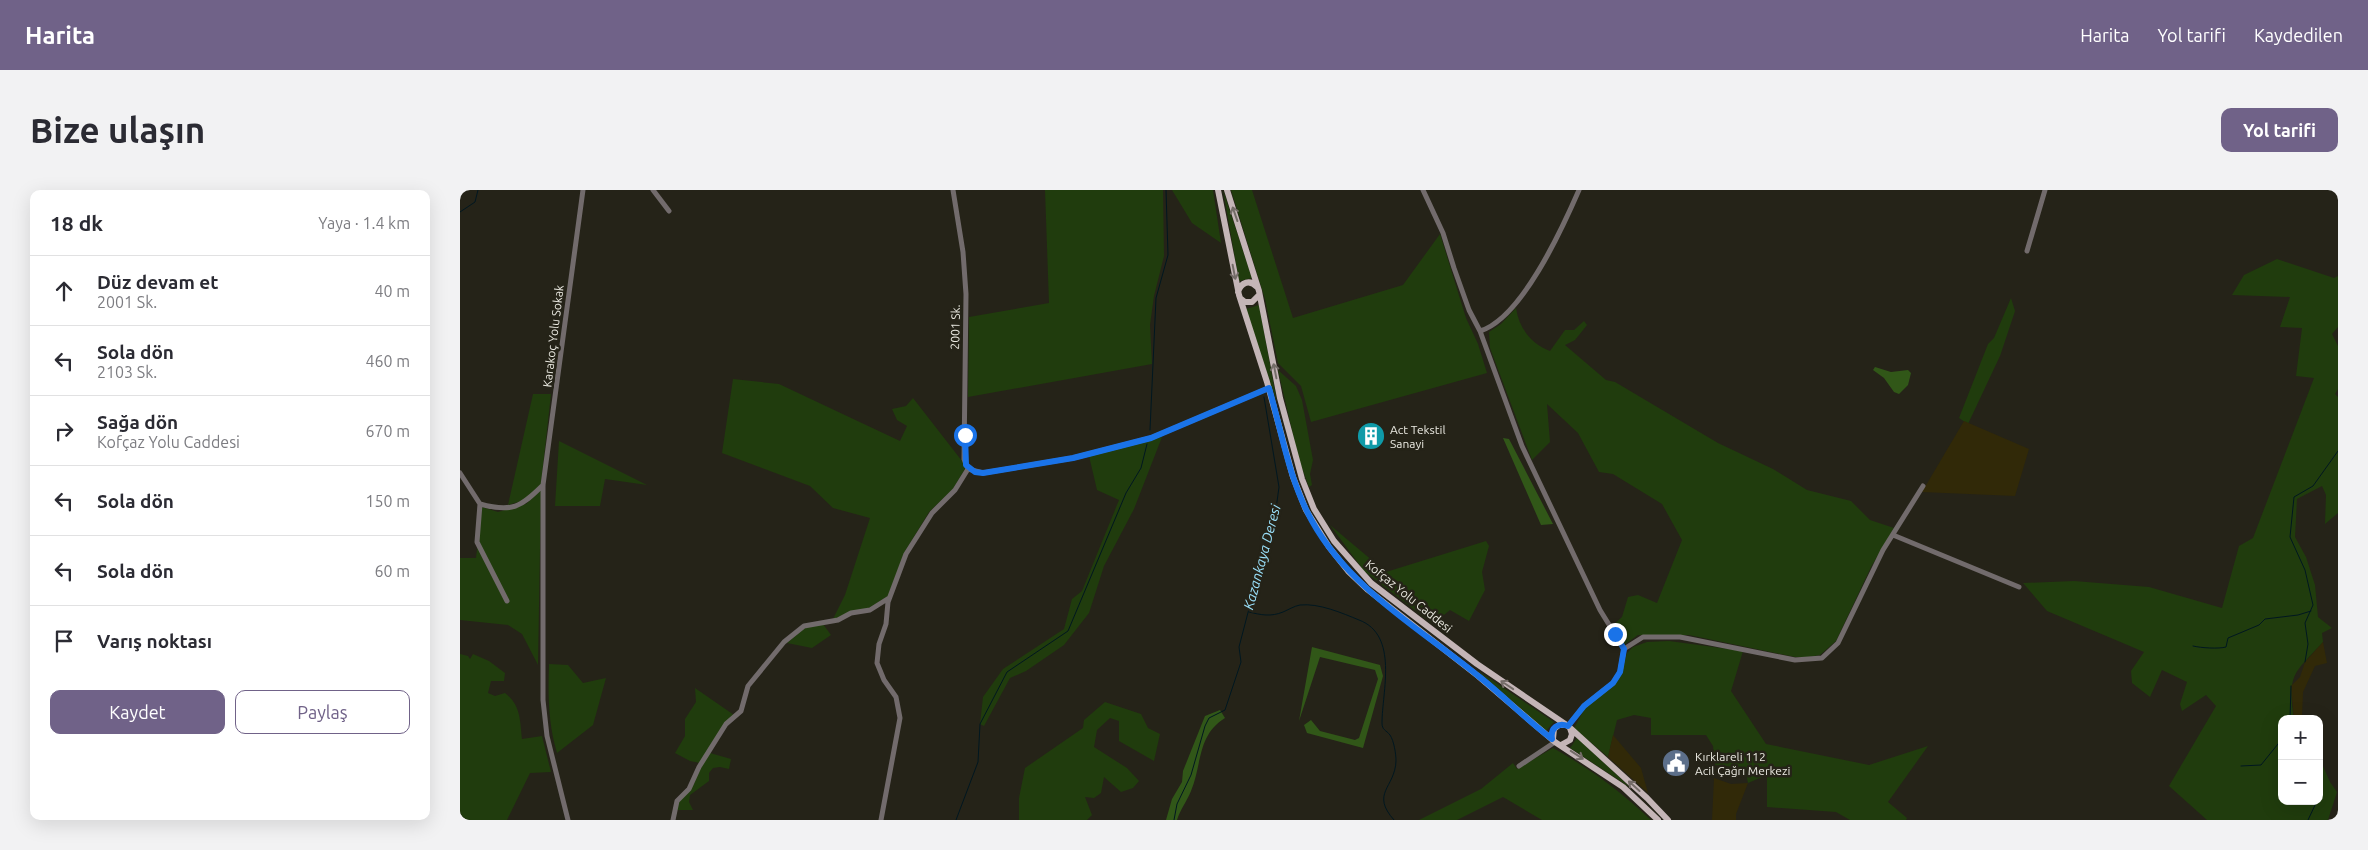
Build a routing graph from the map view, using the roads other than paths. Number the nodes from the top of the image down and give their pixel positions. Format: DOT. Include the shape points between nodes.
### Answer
graph roads {
  1 [pos="583,190"];
  2 [pos="653,190"];
  3 [pos="953,190"];
  4 [pos="1218,190"];
  5 [pos="1227,190"];
  6 [pos="1423,190"];
  7 [pos="1579,190"];
  8 [pos="2045,190"];
  9 [pos="669,211"];
  10 [pos="2027,250"];
  11 [pos="1259,291"];
  12 [pos="1239,295"];
  13 [pos="1480,331"];
  14 [pos="1269,388"];
  15 [pos="967,467"];
  16 [pos="460,473"];
  17 [pos="543,485"];
  18 [pos="1924,486"];
  19 [pos="480,504"];
  20 [pos="1893,535"];
  21 [pos="2020,587"];
  22 [pos="889,598"];
  23 [pos="507,601"];
  24 [pos="1624,649"];
  25 [pos="1569,727"];
  26 [pos="1556,742"];
  27 [pos="1519,766"];
  28 [pos="568,820"];
  29 [pos="673,820"];
  30 [pos="882,820"];
  31 [pos="1658,820"];
  32 [pos="1668,820"];
  1 -- 17 [label="street, Karakoç Yolu Sokak"];
  2 -- 9 [label="street"];
  3 -- 15 [label="street, 2001 Sk." via="965,285"];
  4 -- 12 [label="main road, Kofçaz Yolu Caddesi, one-way"];
  11 -- 5 [label="main road, Kofçaz Yolu Caddesi, one-way"];
  6 -- 13 [label="street"];
  7 -- 13 [label="street" via="1527,289 1492,327"];
  8 -- 10 [label="street"];
  11 -- 12 [label="main road" via="1252,302 1245,302"];
  11 -- 12 [label="main road" via="1253,283 1246,282 1241,286"];
  25 -- 11 [label="main road, Kofçaz Yolu Caddesi, one-way" via="1477,664 1383,592 1363,576 1334,541 1314,509 1302,479 1284,413"];
  12 -- 14 [label="main road, Kofçaz Yolu Caddesi"];
  13 -- 24 [label="street" via="1522,446 1600,610"];
  14 -- 15 [label="street" via="1151,438 1073,458 983,473"];
  14 -- 26 [label="main road, Kofçaz Yolu Caddesi" via="1298,492 1313,524 1341,564 1368,590"];
  15 -- 22 [label="street" via="955,490 932,513 906,554"];
  16 -- 19 [label="street"];
  17 -- 19 [label="street" via="526,502 500,510"];
  17 -- 28 [label="street, Karakoç Yolu Sokak" via="543,700 547,736"];
  18 -- 20 [label="street"];
  19 -- 23 [label="street" via="477,542"];
  20 -- 21 [label="street"];
  20 -- 24 [label="street" via="1882,550 1838,643 1822,658 1795,660 1680,637 1642,637"];
  22 -- 29 [label="street" via="870,610 804,626 784,642 748,686 741,711 726,724 693,782 676,801"];
  22 -- 30 [label="street" via="877,662 896,697 900,718"];
  24 -- 25 [label="street" via="1620,672 1613,683 1584,706"];
  25 -- 26 [label="main road" via="1570,740"];
  25 -- 26 [label="main road" via="1556,726 1552,732"];
  32 -- 25 [label="main road, Kofçaz Yolu Caddesi, one-way"];
  26 -- 27 [label="street"];
  26 -- 31 [label="main road, Kofçaz Yolu Caddesi, one-way" via="1623,787"];
}
